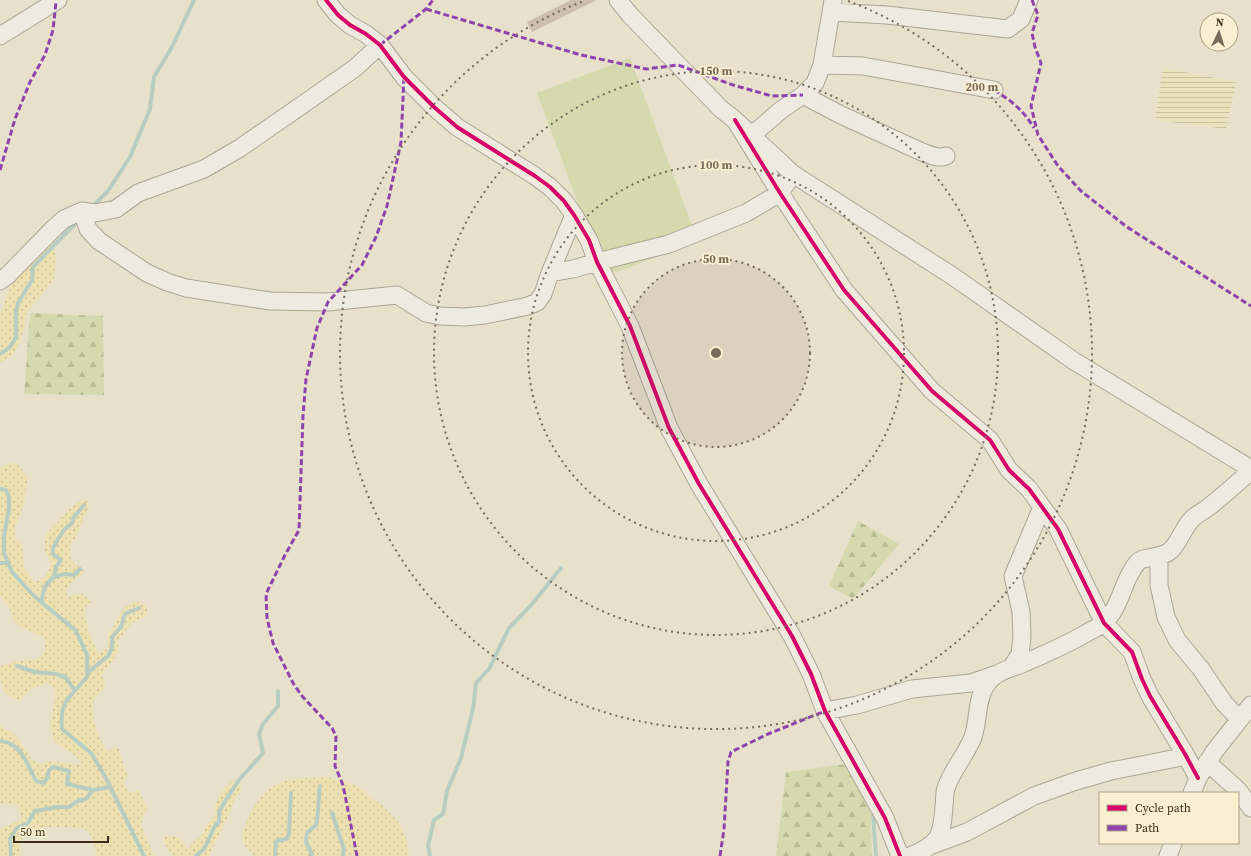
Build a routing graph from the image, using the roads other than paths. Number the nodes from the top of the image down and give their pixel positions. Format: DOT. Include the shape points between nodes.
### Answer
graph roads {
  1 [pos="58,0"];
  2 [pos="326,0"];
  3 [pos="618,0"];
  4 [pos="1029,0"];
  5 [pos="832,6"];
  6 [pos="0,36"];
  7 [pos="380,45"];
  8 [pos="822,65"];
  9 [pos="994,90"];
  10 [pos="803,95"];
  11 [pos="735,120"];
  12 [pos="751,136"];
  13 [pos="946,156"];
  14 [pos="793,174"];
  15 [pos="780,193"];
  16 [pos="82,211"];
  17 [pos="574,215"];
  18 [pos="597,262"];
  19 [pos="550,272"];
  20 [pos="0,281"];
  21 [pos="1251,470"];
  22 [pos="1042,507"];
  23 [pos="1158,557"];
  24 [pos="1104,623"];
  25 [pos="1011,668"];
  26 [pos="994,675"];
  27 [pos="1251,704"];
  28 [pos="825,712"];
  29 [pos="1239,719"];
  30 [pos="1185,754"];
  31 [pos="1207,762"];
  32 [pos="1195,786"];
  33 [pos="1251,808"];
  34 [pos="1173,844"];
  35 [pos="932,845"];
  36 [pos="900,856"];
  37 [pos="910,856"];
  38 [pos="1168,856"];
  1 -- 6 [label="street"];
  2 -- 7 [label="street" via="338,15"];
  3 -- 11 [label="street" via="721,109"];
  4 -- 5 [label="street" via="1021,19 1008,29"];
  5 -- 8 [label="street"];
  7 -- 16 [label="street" via="354,68 305,103 210,166 138,193 116,209 95,213"];
  7 -- 17 [label="street" via="404,77 434,107 457,127 550,187"];
  8 -- 9 [label="street" via="862,66"];
  8 -- 10 [label="street" via="815,83"];
  10 -- 12 [label="street"];
  10 -- 13 [label="street" via="840,115 933,157"];
  11 -- 12 [label="street"];
  11 -- 15 [label="street"];
  12 -- 14 [label="street"];
  14 -- 15 [label="street"];
  14 -- 21 [label="street" via="952,275 1074,361"];
  15 -- 18 [label="street" via="746,213 669,244"];
  15 -- 22 [label="street" via="844,290 932,391 990,440 1009,470 1029,489"];
  16 -- 19 [label="street" via="88,229 94,236 147,273 186,288 270,301 328,302 397,296 426,313 464,317 485,315 537,302 543,294"];
  16 -- 20 [label="street" via="58,224"];
  17 -- 18 [label="street" via="589,240"];
  17 -- 19 [label="street"];
  18 -- 19 [label="street"];
  18 -- 28 [label="street" via="630,326 669,428 699,484 792,636 811,674"];
  21 -- 23 [label="street" via="1193,518 1173,548"];
  22 -- 24 [label="street" via="1058,529"];
  22 -- 25 [label="street" via="1013,576 1021,612 1022,637 1020,654"];
  23 -- 24 [label="street" via="1138,561 1117,605"];
  23 -- 29 [label="street" via="1159,585 1166,618 1178,640 1224,703"];
  24 -- 25 [label="street" via="1081,637"];
  24 -- 30 [label="street" via="1132,652 1150,696"];
  25 -- 26 [label="street"];
  26 -- 28 [label="street" via="971,683 912,689"];
  26 -- 35 [label="street" via="986,685 980,700 972,738 945,789 943,824"];
  27 -- 29 [label="street"];
  28 -- 36 [label="street" via="885,818"];
  29 -- 31 [label="street"];
  30 -- 32 [label="street"];
  30 -- 35 [label="street" via="1170,760 1111,771 1034,796 967,832"];
  31 -- 32 [label="street"];
  31 -- 33 [label="street" via="1238,790"];
  34 -- 38 [label="street"];
  35 -- 37 [label="street"];
}
